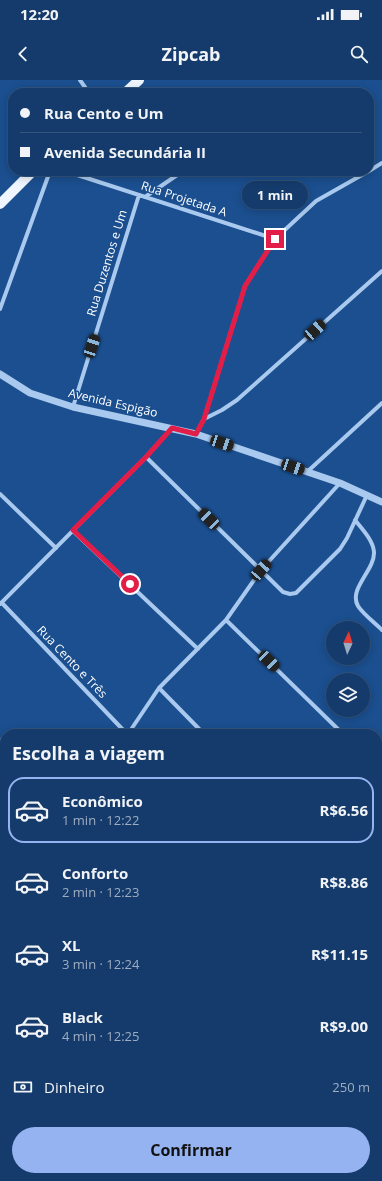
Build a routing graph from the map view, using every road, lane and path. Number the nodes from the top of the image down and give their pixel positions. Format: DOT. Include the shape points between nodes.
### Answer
graph roads {
  1 [pos="139,80"];
  2 [pos="130,88"];
  3 [pos="28,176"];
  4 [pos="48,176"];
  5 [pos="80,176"];
  6 [pos="176,176"];
  7 [pos="360,176"];
  8 [pos="139,195"];
  9 [pos="145,197"];
  10 [pos="0,204"];
  11 [pos="275,239"];
  12 [pos="382,271"];
  13 [pos="0,309"];
  14 [pos="0,374"];
  15 [pos="382,403"];
  16 [pos="73,407"];
  17 [pos="204,419"];
  18 [pos="172,428"];
  19 [pos="196,434"];
  20 [pos="146,457"];
  21 [pos="307,472"];
  22 [pos="340,483"];
  23 [pos="0,494"];
  24 [pos="366,495"];
  25 [pos="382,502"];
  26 [pos="355,520"];
  27 [pos="73,530"];
  28 [pos="56,548"];
  29 [pos="261,570"];
  30 [pos="1,604"];
  31 [pos="226,620"];
  32 [pos="382,630"];
  33 [pos="198,649"];
  34 [pos="159,688"];
  35 [pos="123,729"];
  36 [pos="131,729"];
  37 [pos="199,729"];
  38 [pos="338,729"];
  1 -- 2 [label="main road"];
  3 -- 10 [label="main road"];
  4 -- 13 [label="street"];
  5 -- 8 [label="street, Rua Projetada A"];
  6 -- 9 [label="street"];
  7 -- 11 [label="street" via="316,201"];
  8 -- 9 [label="street, Rua Projetada A"];
  8 -- 16 [label="street, Rua Duzentos e Um"];
  9 -- 11 [label="street, Rua Projetada A"];
  11 -- 17 [label="street" via="245,286"];
  12 -- 17 [label="street" via="237,400"];
  14 -- 16 [label="street, Avenida Espigão" via="30,393"];
  15 -- 21 [label="street"];
  16 -- 18 [label="street, Avenida Espigão"];
  17 -- 19 [label="street"];
  18 -- 19 [label="street, Avenida Espigão"];
  18 -- 20 [label="street"];
  19 -- 21 [label="street, Avenida Espigão"];
  20 -- 27 [label="street"];
  20 -- 29 [label="street"];
  21 -- 22 [label="street, Avenida Espigão"];
  22 -- 24 [label="street, Avenida Espigão"];
  22 -- 29 [label="street"];
  23 -- 28 [label="street"];
  24 -- 25 [label="street, Avenida Espigão"];
  24 -- 26 [label="street"];
  26 -- 29 [label="street" via="340,549 296,593 283,592"];
  26 -- 32 [label="street" via="371,541 374,551 373,562 356,595 358,605"];
  27 -- 28 [label="street"];
  27 -- 33 [label="street"];
  28 -- 30 [label="street"];
  29 -- 31 [label="street"];
  30 -- 35 [label="street, Rua Cento e Três"];
  31 -- 33 [label="street"];
  31 -- 38 [label="street"];
  33 -- 34 [label="street"];
  34 -- 36 [label="street"];
  34 -- 37 [label="street"];
}
